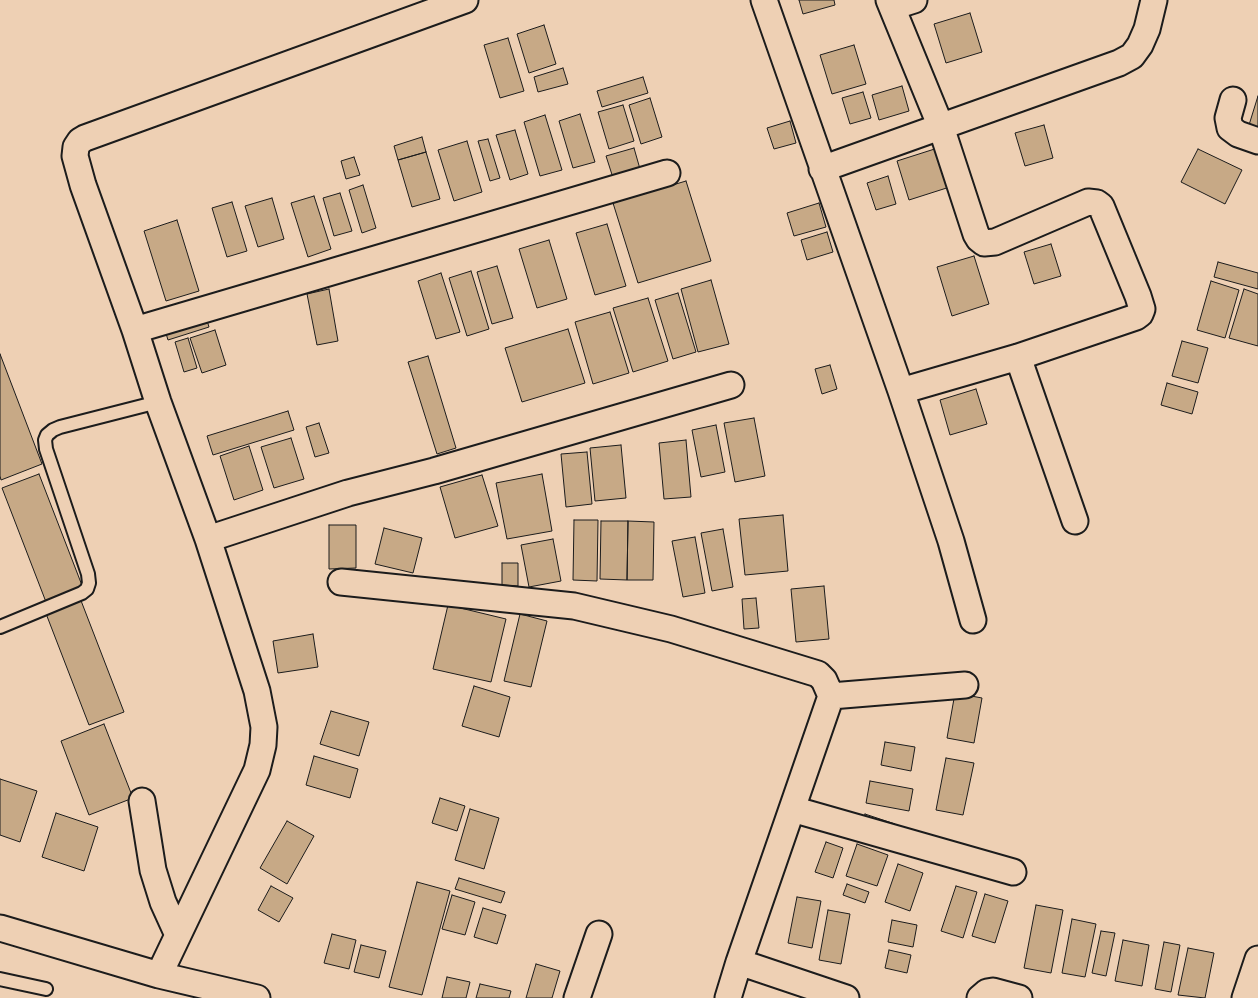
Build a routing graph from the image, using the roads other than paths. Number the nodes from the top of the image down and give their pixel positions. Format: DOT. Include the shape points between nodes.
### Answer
graph roads {
  1 [pos="465,0"];
  2 [pos="764,0"];
  3 [pos="1154,0"];
  4 [pos="899,2"];
  5 [pos="1233,100"];
  6 [pos="941,127"];
  7 [pos="1258,141"];
  8 [pos="822,169"];
  9 [pos="667,174"];
  10 [pos="135,330"];
  11 [pos="1018,357"];
  12 [pos="730,385"];
  13 [pos="901,391"];
  14 [pos="158,402"];
  15 [pos="1075,521"];
  16 [pos="208,539"];
  17 [pos="341,582"];
  18 [pos="973,620"];
  19 [pos="0,627"];
  20 [pos="965,686"];
  21 [pos="831,696"];
  22 [pos="142,801"];
  23 [pos="792,809"];
  24 [pos="1013,872"];
  25 [pos="0,928"];
  26 [pos="599,934"];
  27 [pos="178,935"];
  28 [pos="1258,959"];
  29 [pos="739,962"];
  30 [pos="159,975"];
  31 [pos="0,979"];
  32 [pos="46,989"];
  33 [pos="257,998"];
  34 [pos="577,998"];
  35 [pos="728,998"];
  36 [pos="846,998"];
  37 [pos="980,998"];
  38 [pos="1019,998"];
  39 [pos="1245,998"];
  1 -- 10 [label="street" via="80,141 75,156 80,176"];
  2 -- 8 [label="street"];
  3 -- 6 [label="street" via="1147,29 1132,56"];
  4 -- 6 [label="street"];
  5 -- 7 [label="street" via="1228,118 1230,128"];
  6 -- 8 [label="street"];
  6 -- 11 [label="street" via="979,239 984,243 995,242 1088,202 1097,203 1140,302 1142,309 1136,317"];
  8 -- 13 [label="street"];
  9 -- 10 [label="street"];
  10 -- 14 [label="street"];
  11 -- 13 [label="street"];
  11 -- 15 [label="street"];
  12 -- 16 [label="street" via="348,493"];
  13 -- 18 [label="street" via="952,540"];
  14 -- 16 [label="street"];
  14 -- 19 [label="lane" via="60,427 47,435 46,450 89,583 82,593"];
  16 -- 27 [label="street" via="257,691 264,727 263,745 257,770"];
  17 -- 21 [label="street" via="574,606 621,616 818,674"];
  20 -- 21 [label="street"];
  21 -- 23 [label="street"];
  22 -- 27 [label="street" via="152,870"];
  23 -- 24 [label="street"];
  23 -- 29 [label="street"];
  25 -- 30 [label="street"];
  26 -- 34 [label="street"];
  27 -- 30 [label="street"];
  28 -- 39 [label="street"];
  29 -- 35 [label="street"];
  29 -- 36 [label="street"];
  30 -- 33 [label="street"];
  31 -- 32 [label="lane"];
  37 -- 38 [label="street" via="993,991"];
}
